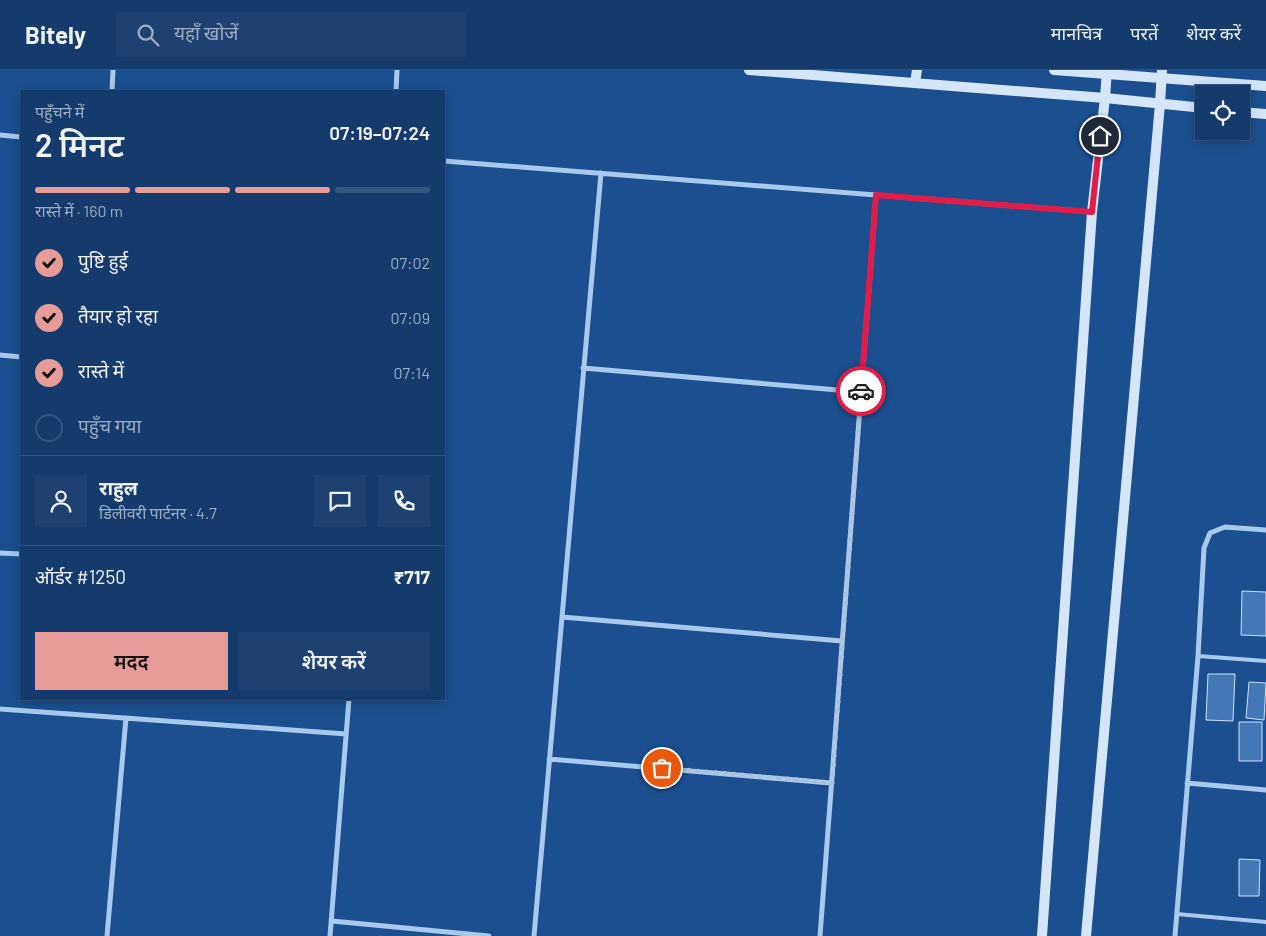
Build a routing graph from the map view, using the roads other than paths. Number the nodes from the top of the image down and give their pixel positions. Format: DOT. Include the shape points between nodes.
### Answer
graph roads {
  1 [pos="113,70"];
  2 [pos="397,70"];
  3 [pos="749,70"];
  4 [pos="917,70"];
  5 [pos="1054,70"];
  6 [pos="1107,70"];
  7 [pos="1162,70"];
  8 [pos="915,83"];
  9 [pos="1266,86"];
  10 [pos="112,90"];
  11 [pos="396,90"];
  12 [pos="1105,98"];
  13 [pos="1160,104"];
  14 [pos="1195,107"];
  15 [pos="1250,113"];
  16 [pos="1266,114"];
  17 [pos="0,135"];
  18 [pos="20,137"];
  19 [pos="445,160"];
  20 [pos="600,173"];
  21 [pos="876,195"];
  22 [pos="1092,212"];
  23 [pos="0,356"];
  24 [pos="20,357"];
  25 [pos="583,368"];
  26 [pos="861,392"];
  27 [pos="1266,530"];
  28 [pos="0,552"];
  29 [pos="20,554"];
  30 [pos="562,617"];
  31 [pos="842,641"];
  32 [pos="1198,656"];
  33 [pos="1266,661"];
  34 [pos="349,700"];
  35 [pos="0,709"];
  36 [pos="126,718"];
  37 [pos="346,734"];
  38 [pos="549,759"];
  39 [pos="832,783"];
  40 [pos="1187,783"];
  41 [pos="1266,790"];
  42 [pos="1177,914"];
  43 [pos="332,921"];
  44 [pos="1266,922"];
  45 [pos="107,936"];
  46 [pos="330,936"];
  47 [pos="489,936"];
  48 [pos="534,936"];
  49 [pos="820,936"];
  50 [pos="1042,936"];
  51 [pos="1086,936"];
  52 [pos="1175,936"];
  1 -- 10 [label="street"];
  2 -- 11 [label="street"];
  3 -- 8 [label="street"];
  4 -- 8 [label="street"];
  5 -- 9 [label="street, bridge"];
  6 -- 12 [label="street"];
  7 -- 13 [label="street"];
  8 -- 12 [label="street"];
  12 -- 13 [label="street"];
  12 -- 22 [label="street"];
  13 -- 14 [label="street"];
  13 -- 51 [label="street"];
  15 -- 16 [label="street"];
  17 -- 18 [label="street"];
  19 -- 20 [label="street"];
  20 -- 21 [label="street"];
  20 -- 25 [label="street"];
  21 -- 22 [label="street"];
  21 -- 26 [label="street"];
  22 -- 50 [label="street"];
  23 -- 24 [label="street"];
  25 -- 26 [label="street"];
  25 -- 30 [label="street"];
  26 -- 31 [label="street"];
  27 -- 32 [label="street" via="1225,527 1210,533 1204,548"];
  28 -- 29 [label="street"];
  30 -- 31 [label="street"];
  30 -- 38 [label="street"];
  31 -- 39 [label="street"];
  32 -- 33 [label="lane"];
  32 -- 40 [label="street"];
  34 -- 37 [label="street"];
  35 -- 36 [label="street"];
  36 -- 37 [label="street"];
  36 -- 45 [label="street"];
  37 -- 43 [label="street"];
  38 -- 39 [label="street"];
  38 -- 48 [label="street"];
  39 -- 49 [label="street"];
  40 -- 41 [label="street"];
  40 -- 42 [label="street"];
  42 -- 44 [label="lane"];
  42 -- 52 [label="street"];
  43 -- 46 [label="street"];
  43 -- 47 [label="street"];
}
